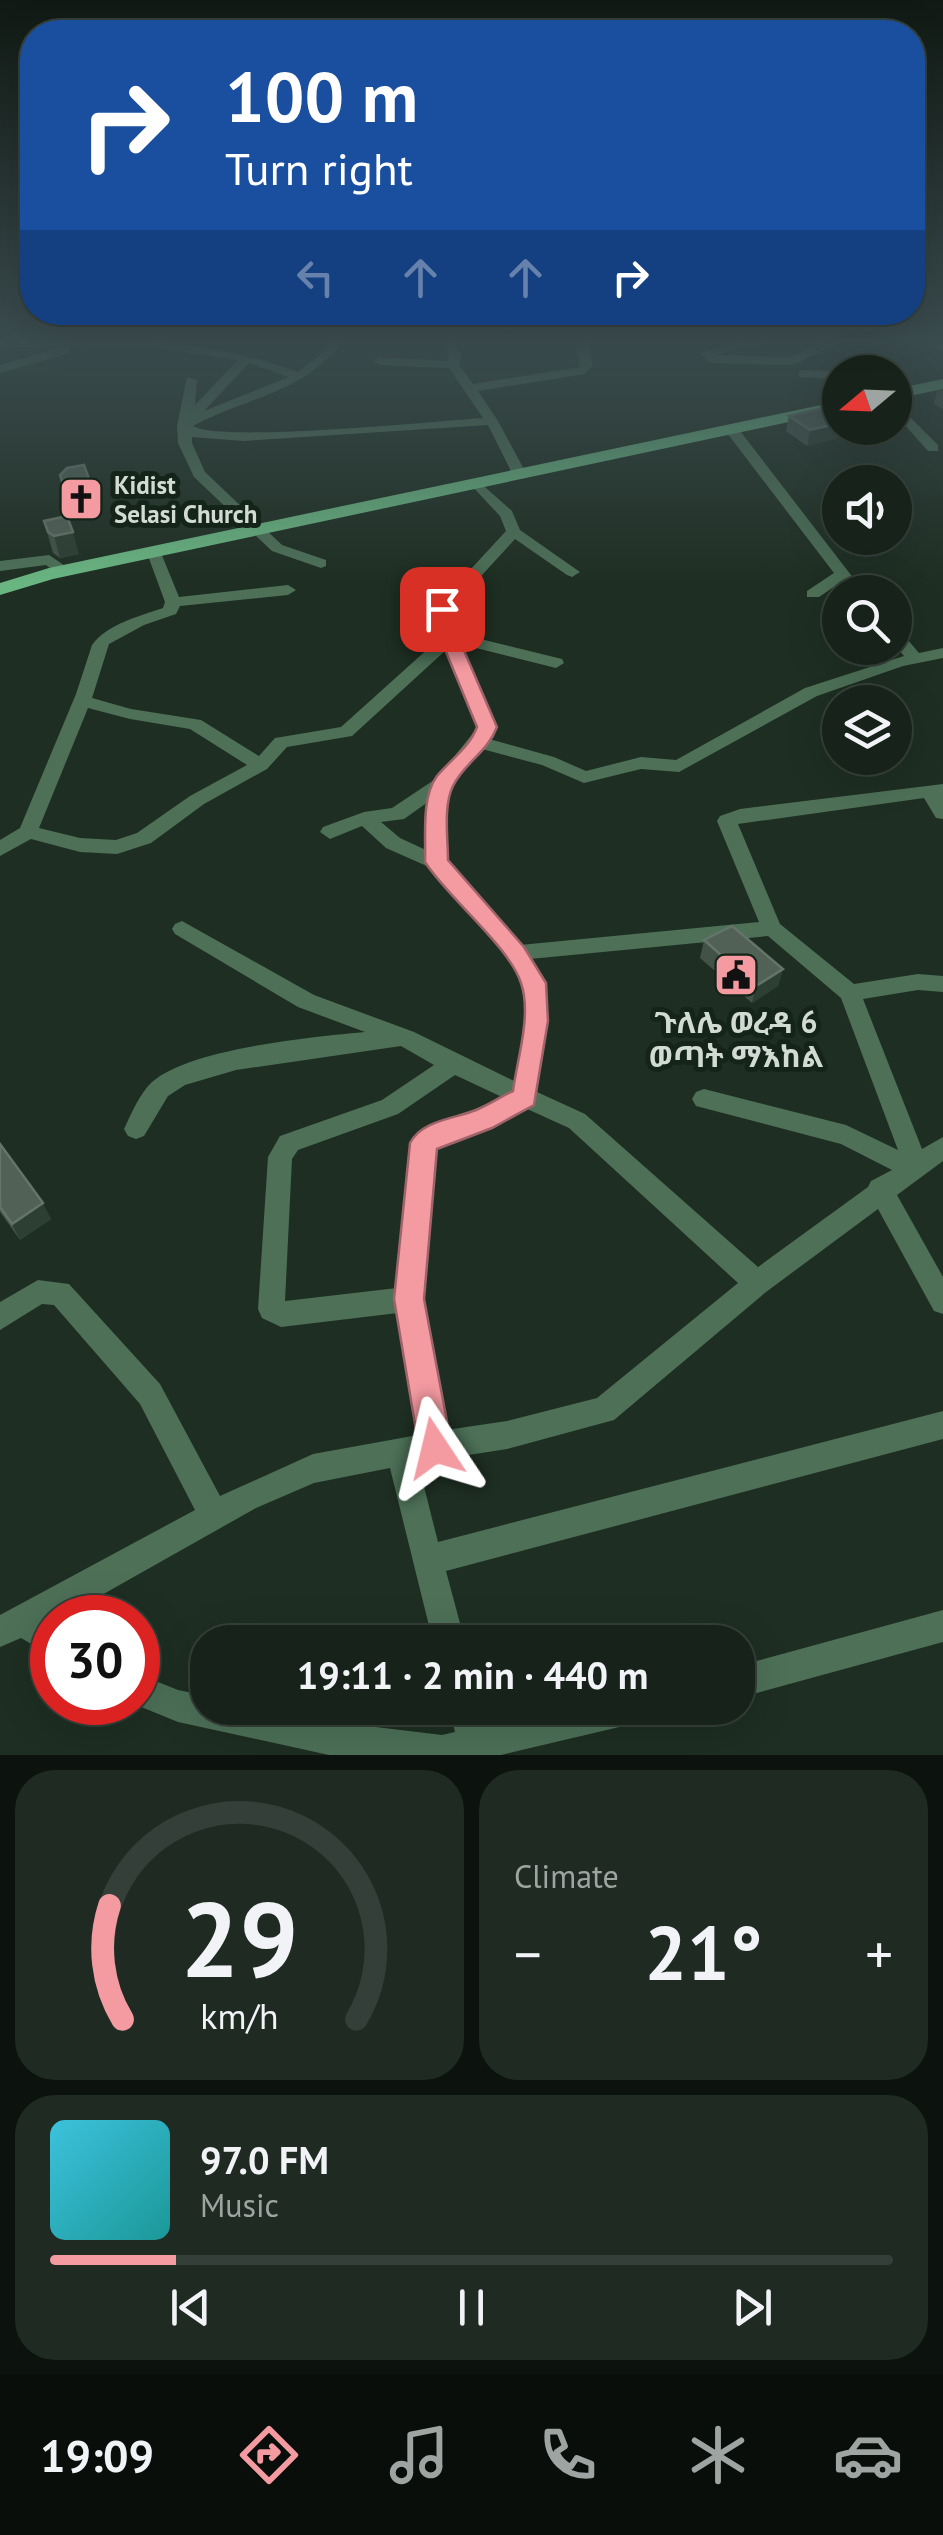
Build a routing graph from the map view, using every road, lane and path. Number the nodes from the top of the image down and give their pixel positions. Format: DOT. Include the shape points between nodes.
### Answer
graph roads {
  1 [pos="185,422"];
  2 [pos="188,422"];
  3 [pos="192,422"];
  4 [pos="463,422"];
  5 [pos="493,422"];
  6 [pos="768,422"];
  7 [pos="912,425"];
  8 [pos="184,426"];
  9 [pos="732,430"];
  10 [pos="933,448"];
  11 [pos="520,475"];
  12 [pos="477,484"];
  13 [pos="257,531"];
  14 [pos="514,532"];
  15 [pos="154,553"];
  16 [pos="3,561"];
  17 [pos="321,562"];
  18 [pos="63,571"];
  19 [pos="572,572"];
  20 [pos="841,574"];
  21 [pos="0,589"];
  22 [pos="288,590"];
  23 [pos="813,594"];
  24 [pos="173,602"];
  25 [pos="450,637"];
  26 [pos="943,653"];
  27 [pos="912,655"];
  28 [pos="915,658"];
  29 [pos="556,663"];
  30 [pos="82,701"];
  31 [pos="481,743"];
  32 [pos="261,765"];
  33 [pos="444,782"];
  34 [pos="937,791"];
  35 [pos="943,813"];
  36 [pos="364,818"];
  37 [pos="28,832"];
  38 [pos="330,832"];
  39 [pos="0,849"];
  40 [pos="436,862"];
  41 [pos="772,928"];
  42 [pos="182,929"];
  43 [pos="515,954"];
  44 [pos="943,984"];
  45 [pos="850,993"];
  46 [pos="406,1038"];
  47 [pos="452,1064"];
  48 [pos="525,1097"];
  49 [pos="704,1100"];
  50 [pos="136,1129"];
  51 [pos="943,1147"];
  52 [pos="914,1166"];
  53 [pos="880,1190"];
  54 [pos="756,1283"];
  55 [pos="409,1299"];
  56 [pos="943,1302"];
  57 [pos="0,1317"];
  58 [pos="943,1425"];
  59 [pos="435,1448"];
  60 [pos="401,1454"];
  61 [pos="214,1515"];
  62 [pos="428,1560"];
  63 [pos="444,1625"];
  64 [pos="12,1626"];
  65 [pos="943,1626"];
  66 [pos="755,1677"];
  67 [pos="160,1699"];
  68 [pos="461,1725"];
  69 [pos="562,1725"];
  70 [pos="325,1746"];
  71 [pos="454,1751"];
  1 -- 8 [label="street"];
  2 -- 8 [label="street"];
  3 -- 8 [label="street"];
  4 -- 8 [label="street" via="244,436 198,435"];
  5 -- 11 [label="street"];
  6 -- 9 [label="main road"];
  7 -- 10 [label="street"];
  8 -- 13 [label="street" via="199,474"];
  9 -- 11 [label="main road"];
  9 -- 20 [label="street"];
  11 -- 12 [label="main road"];
  12 -- 13 [label="main road"];
  12 -- 14 [label="street" via="508,514"];
  13 -- 15 [label="main road"];
  13 -- 17 [label="street" via="282,551"];
  14 -- 19 [label="street"];
  14 -- 25 [label="street" via="446,602 441,618"];
  15 -- 18 [label="main road"];
  15 -- 24 [label="street"];
  16 -- 18 [label="street" via="49,560"];
  18 -- 21 [label="main road"];
  20 -- 23 [label="street"];
  22 -- 24 [label="street"];
  24 -- 30 [label="street" via="163,615 103,641"];
  25 -- 29 [label="street"];
  25 -- 31 [label="street" via="487,727"];
  25 -- 32 [label="street" via="346,732 281,742"];
  26 -- 28 [label="street"];
  27 -- 28 [label="street"];
  28 -- 31 [label="street" via="811,692 678,766 641,763 584,777"];
  30 -- 32 [label="street" via="194,724"];
  30 -- 37 [label="street"];
  31 -- 33 [label="street"];
  32 -- 37 [label="street" via="133,843 80,845"];
  33 -- 36 [label="street" via="397,814"];
  33 -- 40 [label="street"];
  34 -- 35 [label="street"];
  34 -- 41 [label="street" via="730,817 727,825"];
  36 -- 38 [label="street"];
  36 -- 40 [label="street" via="393,844"];
  37 -- 39 [label="street"];
  40 -- 43 [label="street"];
  41 -- 43 [label="street"];
  41 -- 45 [label="street"];
  42 -- 46 [label="street" via="306,1001"];
  43 -- 48 [label="street" via="534,983"];
  44 -- 45 [label="street"];
  45 -- 52 [label="street"];
  46 -- 47 [label="street"];
  46 -- 50 [label="street" via="309,1045 184,1077 159,1090"];
  47 -- 48 [label="street"];
  47 -- 55 [label="street" via="390,1107 288,1143 280,1157 271,1309 281,1314"];
  48 -- 54 [label="street" via="577,1121"];
  48 -- 55 [label="street" via="424,1143"];
  49 -- 52 [label="street" via="846,1135"];
  51 -- 52 [label="street"];
  52 -- 53 [label="street"];
  53 -- 54 [label="street"];
  53 -- 56 [label="street"];
  54 -- 59 [label="street" via="604,1410"];
  55 -- 59 [label="street"];
  57 -- 61 [label="street" via="38,1292 60,1292 150,1394"];
  58 -- 62 [label="street"];
  59 -- 60 [label="street"];
  60 -- 61 [label="street" via="313,1469"];
  60 -- 62 [label="street"];
  61 -- 64 [label="street"];
  62 -- 63 [label="street"];
  65 -- 66 [label="street"];
  67 -- 70 [label="street"];
  68 -- 71 [label="street"];
  69 -- 71 [label="street"];
  70 -- 71 [label="street"];
}
